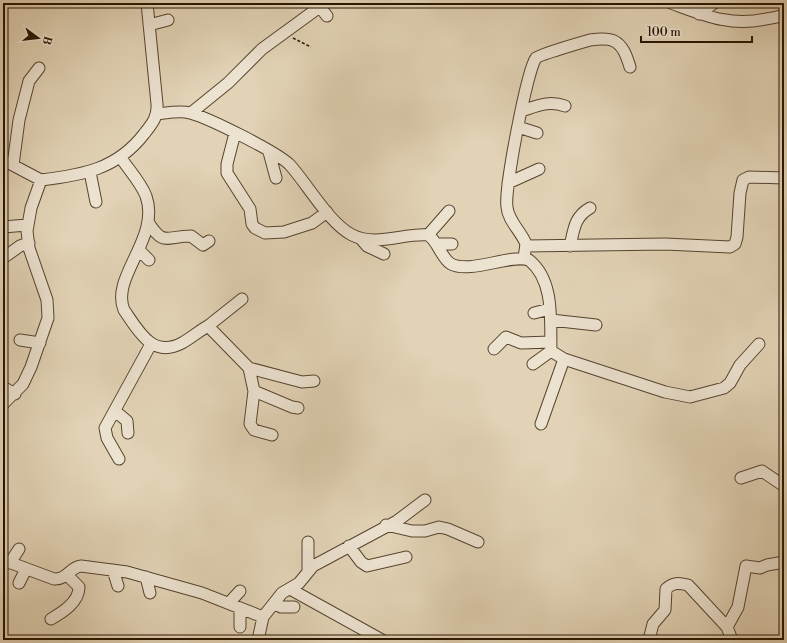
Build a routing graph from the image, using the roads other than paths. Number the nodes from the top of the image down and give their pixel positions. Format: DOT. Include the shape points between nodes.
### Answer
graph roads {
  1 [pos="147,3"];
  2 [pos="671,3"];
  3 [pos="714,3"];
  4 [pos="320,8"];
  5 [pos="695,9"];
  6 [pos="784,15"];
  7 [pos="168,20"];
  8 [pos="149,24"];
  9 [pos="630,67"];
  10 [pos="39,68"];
  11 [pos="565,106"];
  12 [pos="522,111"];
  13 [pos="191,113"];
  14 [pos="157,114"];
  15 [pos="518,127"];
  16 [pos="235,133"];
  17 [pos="537,133"];
  18 [pos="269,152"];
  19 [pos="121,158"];
  20 [pos="8,162"];
  21 [pos="539,169"];
  22 [pos="90,172"];
  23 [pos="276,178"];
  24 [pos="784,178"];
  25 [pos="41,180"];
  26 [pos="508,183"];
  27 [pos="96,202"];
  28 [pos="590,208"];
  29 [pos="449,210"];
  30 [pos="327,212"];
  31 [pos="148,222"];
  32 [pos="27,225"];
  33 [pos="3,227"];
  34 [pos="428,235"];
  35 [pos="360,238"];
  36 [pos="209,241"];
  37 [pos="20,244"];
  38 [pos="436,244"];
  39 [pos="452,244"];
  40 [pos="526,246"];
  41 [pos="570,246"];
  42 [pos="139,250"];
  43 [pos="384,254"];
  44 [pos="3,258"];
  45 [pos="524,258"];
  46 [pos="149,260"];
  47 [pos="242,299"];
  48 [pos="534,313"];
  49 [pos="550,315"];
  50 [pos="596,325"];
  51 [pos="208,326"];
  52 [pos="20,340"];
  53 [pos="40,343"];
  54 [pos="151,344"];
  55 [pos="759,344"];
  56 [pos="551,347"];
  57 [pos="494,349"];
  58 [pos="533,364"];
  59 [pos="569,364"];
  60 [pos="249,368"];
  61 [pos="314,381"];
  62 [pos="3,387"];
  63 [pos="254,391"];
  64 [pos="15,394"];
  65 [pos="3,404"];
  66 [pos="298,408"];
  67 [pos="115,411"];
  68 [pos="541,424"];
  69 [pos="128,433"];
  70 [pos="272,436"];
  71 [pos="119,459"];
  72 [pos="741,478"];
  73 [pos="784,486"];
  74 [pos="424,500"];
  75 [pos="386,525"];
  76 [pos="308,542"];
  77 [pos="478,542"];
  78 [pos="349,546"];
  79 [pos="19,549"];
  80 [pos="406,557"];
  81 [pos="7,562"];
  82 [pos="784,562"];
  83 [pos="26,569"];
  84 [pos="113,570"];
  85 [pos="308,572"];
  86 [pos="67,575"];
  87 [pos="146,577"];
  88 [pos="19,583"];
  89 [pos="118,586"];
  90 [pos="214,588"];
  91 [pos="290,589"];
  92 [pos="240,591"];
  93 [pos="150,593"];
  94 [pos="202,593"];
  95 [pos="229,603"];
  96 [pos="274,603"];
  97 [pos="294,607"];
  98 [pos="240,608"];
  99 [pos="262,617"];
  100 [pos="51,619"];
  101 [pos="240,627"];
  102 [pos="727,627"];
  103 [pos="258,640"];
  104 [pos="382,640"];
  105 [pos="649,640"];
  106 [pos="732,640"];
  1 -- 8 [label="street"];
  2 -- 5 [label="street"];
  3 -- 5 [label="street"];
  4 -- 13 [label="street" via="262,49 228,83"];
  5 -- 6 [label="street" via="739,23"];
  7 -- 8 [label="street"];
  8 -- 14 [label="street"];
  9 -- 12 [label="street" via="622,48 613,41 606,40 590,40 537,57"];
  10 -- 20 [label="street" via="29,81"];
  11 -- 12 [label="street" via="547,103"];
  12 -- 15 [label="street"];
  13 -- 14 [label="street"];
  13 -- 16 [label="street"];
  14 -- 19 [label="street" via="136,144"];
  15 -- 17 [label="street"];
  15 -- 26 [label="street"];
  16 -- 18 [label="street"];
  16 -- 30 [label="street" via="227,173 250,209 255,228 265,234 284,232 312,223"];
  18 -- 23 [label="street"];
  18 -- 30 [label="street" via="288,164"];
  19 -- 22 [label="street"];
  19 -- 31 [label="street" via="146,194"];
  20 -- 25 [label="street"];
  21 -- 26 [label="street"];
  22 -- 25 [label="street" via="73,177"];
  22 -- 27 [label="street"];
  24 -- 41 [label="street" via="749,177 743,180 737,237 735,244 730,246"];
  25 -- 32 [label="street"];
  26 -- 40 [label="street" via="507,211"];
  28 -- 41 [label="street" via="582,212 577,219"];
  29 -- 34 [label="street"];
  30 -- 35 [label="street" via="346,232"];
  31 -- 36 [label="street" via="161,238 191,236 203,245"];
  31 -- 42 [label="street"];
  32 -- 33 [label="street"];
  32 -- 37 [label="street"];
  34 -- 35 [label="street" via="376,240"];
  34 -- 38 [label="street"];
  35 -- 43 [label="street" via="367,246"];
  37 -- 44 [label="street"];
  37 -- 53 [label="street" via="49,308"];
  38 -- 39 [label="street"];
  38 -- 45 [label="street" via="448,261 455,265 493,264"];
  40 -- 41 [label="street"];
  40 -- 45 [label="street"];
  42 -- 46 [label="street"];
  42 -- 54 [label="street" via="124,284 122,305 144,340"];
  45 -- 49 [label="street" via="533,263 543,279 548,293"];
  47 -- 51 [label="street"];
  48 -- 49 [label="street"];
  49 -- 50 [label="street"];
  49 -- 56 [label="street"];
  51 -- 54 [label="street" via="175,345"];
  51 -- 60 [label="street"];
  52 -- 53 [label="street"];
  53 -- 64 [label="street" via="23,384"];
  54 -- 67 [label="street"];
  55 -- 59 [label="street" via="724,388 690,397"];
  56 -- 57 [label="street" via="506,338"];
  56 -- 58 [label="street"];
  56 -- 59 [label="street"];
  59 -- 68 [label="street"];
  60 -- 61 [label="street" via="302,382"];
  60 -- 63 [label="street"];
  62 -- 64 [label="street"];
  63 -- 66 [label="street"];
  63 -- 70 [label="street" via="250,424 254,430"];
  64 -- 65 [label="street"];
  67 -- 69 [label="street" via="127,421"];
  67 -- 71 [label="street" via="107,423 105,432"];
  72 -- 73 [label="street" via="762,472"];
  74 -- 75 [label="street" via="397,521"];
  75 -- 77 [label="street" via="420,532 439,527"];
  75 -- 78 [label="street"];
  76 -- 85 [label="street"];
  78 -- 80 [label="street" via="367,566"];
  78 -- 85 [label="street" via="331,562"];
  79 -- 81 [label="street"];
  81 -- 83 [label="street"];
  82 -- 102 [label="street" via="760,568 746,566 738,607"];
  83 -- 86 [label="street" via="54,579"];
  83 -- 88 [label="street"];
  84 -- 86 [label="street" via="81,566"];
  84 -- 87 [label="street"];
  84 -- 89 [label="street"];
  85 -- 91 [label="street"];
  86 -- 100 [label="street" via="79,587 78,593 63,612"];
  87 -- 93 [label="street"];
  87 -- 94 [label="street"];
  90 -- 94 [label="street"];
  91 -- 96 [label="street" via="282,593"];
  91 -- 104 [label="street"];
  92 -- 95 [label="street"];
  94 -- 95 [label="street"];
  95 -- 98 [label="street"];
  96 -- 97 [label="street" via="281,607"];
  96 -- 99 [label="street"];
  98 -- 99 [label="street"];
  98 -- 101 [label="street"];
  99 -- 103 [label="street"];
  102 -- 105 [label="street" via="688,585 675,583 666,590 665,610 653,624"];
  102 -- 106 [label="street"];
}
